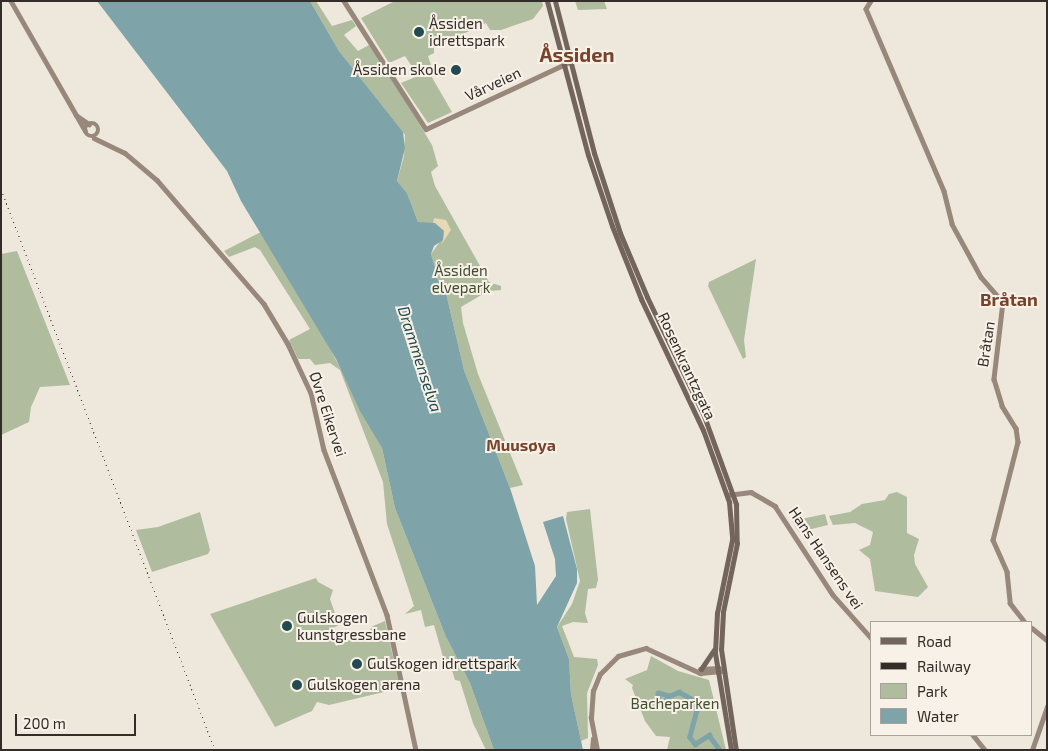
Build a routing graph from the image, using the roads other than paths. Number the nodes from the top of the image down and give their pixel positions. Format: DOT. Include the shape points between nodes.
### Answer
graph roads {
  1 [pos="11,1"];
  2 [pos="344,1"];
  3 [pos="548,1"];
  4 [pos="555,1"];
  5 [pos="871,1"];
  6 [pos="570,62"];
  7 [pos="563,65"];
  8 [pos="76,114"];
  9 [pos="89,124"];
  10 [pos="84,130"];
  11 [pos="99,131"];
  12 [pos="94,138"];
  13 [pos="112,145"];
  14 [pos="730,494"];
  15 [pos="1024,621"];
  16 [pos="1033,629"];
  17 [pos="870,636"];
  18 [pos="1047,640"];
  19 [pos="715,647"];
  20 [pos="701,669"];
  21 [pos="716,670"];
  22 [pos="722,670"];
  23 [pos="694,671"];
  24 [pos="1047,707"];
  25 [pos="593,735"];
  26 [pos="974,736"];
  27 [pos="416,750"];
  28 [pos="592,750"];
  29 [pos="597,750"];
  30 [pos="731,750"];
  31 [pos="736,750"];
  32 [pos="985,750"];
  33 [pos="1032,750"];
  1 -- 8 [label="main road"];
  2 -- 7 [label="main road, Vårveien" via="427,129"];
  3 -- 7 [label="main road, Rosenkrantzgata"];
  4 -- 6 [label="main road, Rosenkrantzgata"];
  5 -- 15 [label="main road, Bråtan" via="866,9 944,191 957,235 985,282 1003,302 994,379 1002,406 1016,428 1018,442 993,543 1007,572 1010,604"];
  6 -- 7 [label="main road, Vårveien"];
  6 -- 14 [label="main road, Rosenkrantzgata" via="596,160 620,233 704,416"];
  7 -- 14 [label="main road, Rosenkrantzgata" via="612,226 641,299"];
  8 -- 9 [label="main road"];
  8 -- 10 [label="main road"];
  9 -- 10 [label="main road"];
  9 -- 11 [label="main road" via="96,124"];
  10 -- 12 [label="main road" via="87,136"];
  11 -- 12 [label="main road"];
  11 -- 13 [label="main road, Øvre Eikervei"];
  12 -- 13 [label="main road, Øvre Eikervei"];
  13 -- 27 [label="main road, Øvre Eikervei" via="157,180 264,304 288,344 311,393 324,450 387,616"];
  14 -- 17 [label="main road, Hans Hansens vei" via="756,494 775,506 833,595"];
  14 -- 19 [label="main road, Rosenkrantzgata" via="732,540 718,606"];
  14 -- 22 [label="main road, Rosenkrantzgata" via="737,543 723,612"];
  16 -- 18 [label="main road"];
  19 -- 20 [label="main road" via="708,663"];
  19 -- 21 [label="main road, Rosenkrantzgata"];
  20 -- 21 [label="main road"];
  20 -- 23 [label="main road"];
  21 -- 22 [label="main road"];
  21 -- 23 [label="main road"];
  21 -- 30 [label="main road, Rosenkrantzgata"];
  22 -- 31 [label="main road, Rosenkrantzgata"];
  23 -- 25 [label="main road" via="646,648 618,656 603,669 595,685 590,708"];
  24 -- 33 [label="main road"];
  25 -- 28 [label="main road"];
  25 -- 29 [label="main road"];
  26 -- 32 [label="main road"];
}
